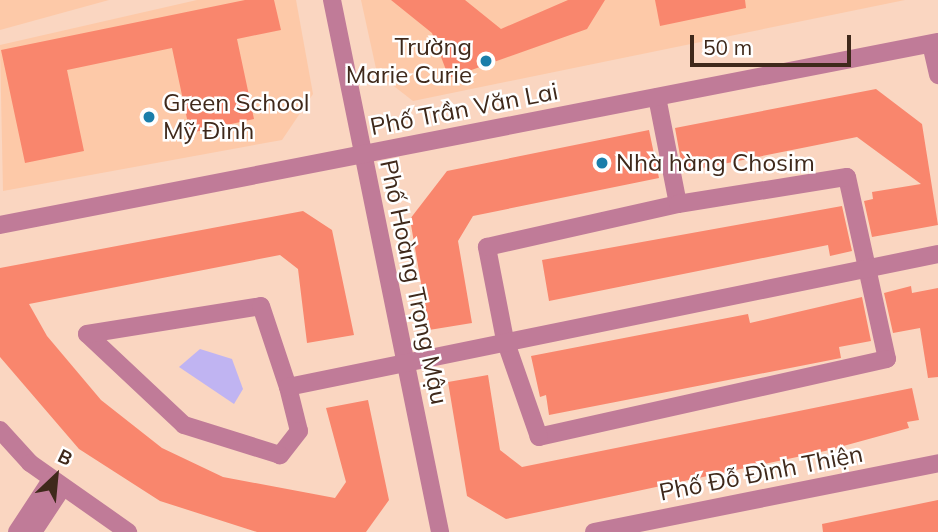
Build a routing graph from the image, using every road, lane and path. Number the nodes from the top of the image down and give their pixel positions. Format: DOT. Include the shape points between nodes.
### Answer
graph roads {
  1 [pos="332,0"];
  2 [pos="934,43"];
  3 [pos="938,75"];
  4 [pos="657,97"];
  5 [pos="363,153"];
  6 [pos="678,204"];
  7 [pos="0,225"];
  8 [pos="938,254"];
  9 [pos="872,267"];
  10 [pos="505,340"];
  11 [pos="406,365"];
  12 [pos="288,387"];
  13 [pos="0,430"];
  14 [pos="938,463"];
  15 [pos="57,484"];
  16 [pos="17,532"];
  17 [pos="33,532"];
  18 [pos="128,532"];
  19 [pos="439,532"];
  20 [pos="594,532"];
  1 -- 5 [label="street, Phố Hoàng Trọng Mậu"];
  2 -- 3 [label="street"];
  2 -- 4 [label="street, Phố Trần Văn Lai"];
  4 -- 5 [label="street, Phố Trần Văn Lai"];
  4 -- 6 [label="street"];
  5 -- 7 [label="street, Phố Trần Văn Lai"];
  5 -- 11 [label="street, Phố Hoàng Trọng Mậu"];
  6 -- 9 [label="street" via="847,177"];
  6 -- 10 [label="street" via="487,247"];
  8 -- 9 [label="street"];
  9 -- 10 [label="street"];
  9 -- 10 [label="street" via="887,359 539,437"];
  10 -- 11 [label="street"];
  11 -- 12 [label="street" via="381,364"];
  11 -- 19 [label="street, Phố Hoàng Trọng Mậu"];
  12 -- 12 [label="street" via="299,431 280,455 184,425 87,334 261,306"];
  13 -- 15 [label="street"];
  14 -- 20 [label="street, Phố Đỗ Đình Thiện"];
  15 -- 16 [label="street"];
  15 -- 17 [label="street"];
  15 -- 18 [label="street"];
}
